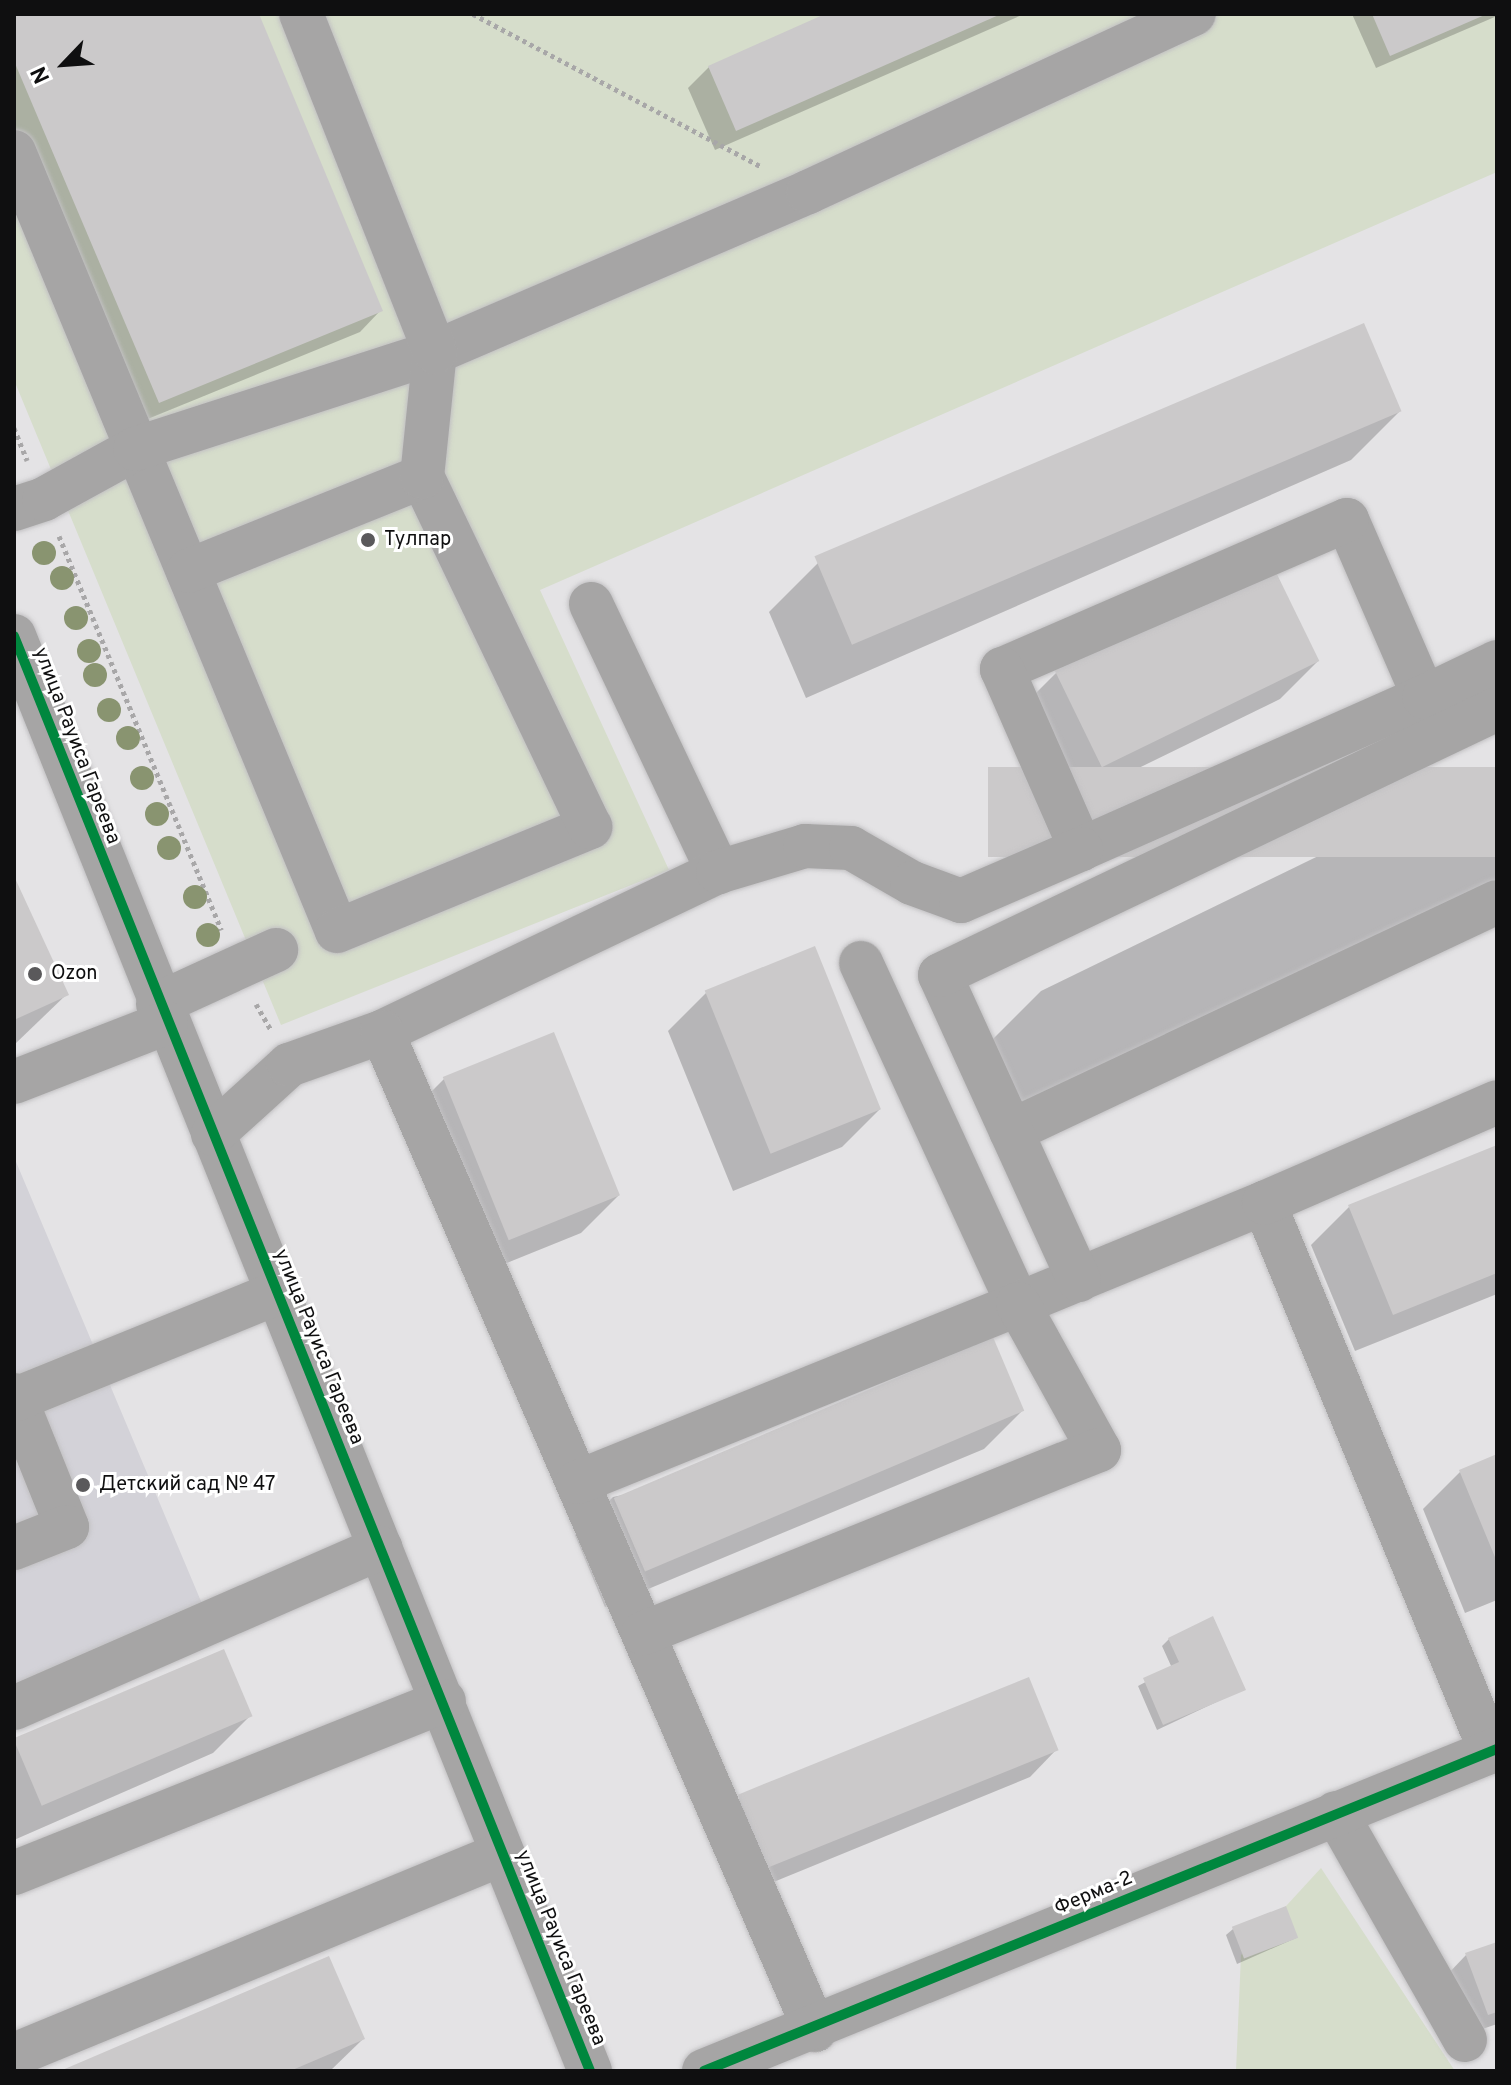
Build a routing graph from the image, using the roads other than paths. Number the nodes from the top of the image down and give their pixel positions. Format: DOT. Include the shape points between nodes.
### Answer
graph roads {
  1 [pos="301,14"];
  2 [pos="1194,14"];
  3 [pos="14,152"];
  4 [pos="435,352"];
  5 [pos="135,449"];
  6 [pos="422,477"];
  7 [pos="29,504"];
  8 [pos="188,571"];
  9 [pos="591,604"];
  10 [pos="14,636"];
  11 [pos="1497,662"];
  12 [pos="1424,697"];
  13 [pos="1497,709"];
  14 [pos="1081,849"];
  15 [pos="718,872"];
  16 [pos="1497,902"];
  17 [pos="256,958"];
  18 [pos="861,963"];
  19 [pos="162,1014"];
  20 [pos="382,1032"];
  21 [pos="14,1082"];
  22 [pos="1497,1102"];
  23 [pos="1011,1131"];
  24 [pos="213,1134"];
  25 [pos="1264,1203"];
  26 [pos="1079,1280"];
  27 [pos="277,1293"];
  28 [pos="1018,1304"];
  29 [pos="15,1397"];
  30 [pos="578,1482"];
  31 [pos="14,1548"];
  32 [pos="381,1548"];
  33 [pos="643,1633"];
  34 [pos="444,1701"];
  35 [pos="14,1708"];
  36 [pos="1494,1750"];
  37 [pos="1336,1813"];
  38 [pos="502,1854"];
  39 [pos="14,1873"];
  40 [pos="815,2030"];
  41 [pos="1465,2040"];
  42 [pos="14,2055"];
  43 [pos="590,2071"];
  44 [pos="704,2071"];
  1 -- 4 [label="street"];
  2 -- 4 [label="street" via="808,192"];
  3 -- 5 [label="street"];
  4 -- 5 [label="street"];
  4 -- 6 [label="street"];
  5 -- 7 [label="street"];
  5 -- 8 [label="street"];
  6 -- 8 [label="street"];
  6 -- 8 [label="street" via="590,827 337,931"];
  9 -- 15 [label="street"];
  10 -- 19 [label="street, улица Рауиса Гареева"];
  11 -- 12 [label="street"];
  12 -- 14 [label="street"];
  12 -- 14 [label="street" via="1347,520 1002,669"];
  13 -- 23 [label="street" via="940,975"];
  14 -- 15 [label="street" via="961,901 912,883 851,848 805,846"];
  15 -- 20 [label="street"];
  16 -- 23 [label="street"];
  17 -- 19 [label="street"];
  18 -- 28 [label="street"];
  19 -- 21 [label="street"];
  19 -- 24 [label="street, улица Рауиса Гареева"];
  20 -- 24 [label="street" via="289,1065"];
  20 -- 30 [label="street"];
  22 -- 25 [label="street"];
  23 -- 26 [label="street"];
  24 -- 27 [label="street, улица Рауиса Гареева"];
  25 -- 26 [label="street"];
  25 -- 36 [label="street"];
  26 -- 28 [label="street"];
  27 -- 29 [label="street"];
  27 -- 32 [label="street, улица Рауиса Гареева"];
  28 -- 30 [label="street"];
  28 -- 33 [label="street" via="1099,1450"];
  29 -- 31 [label="street" via="67,1527"];
  30 -- 33 [label="street"];
  32 -- 34 [label="street, улица Рауиса Гареева"];
  32 -- 35 [label="street"];
  33 -- 40 [label="street"];
  34 -- 38 [label="street, улица Рауиса Гареева"];
  34 -- 39 [label="street"];
  36 -- 37 [label="street, Ферма-2"];
  37 -- 40 [label="street, Ферма-2"];
  37 -- 41 [label="street"];
  38 -- 42 [label="street"];
  38 -- 43 [label="street, улица Рауиса Гареева"];
  40 -- 44 [label="street, Ферма-2"];
}
